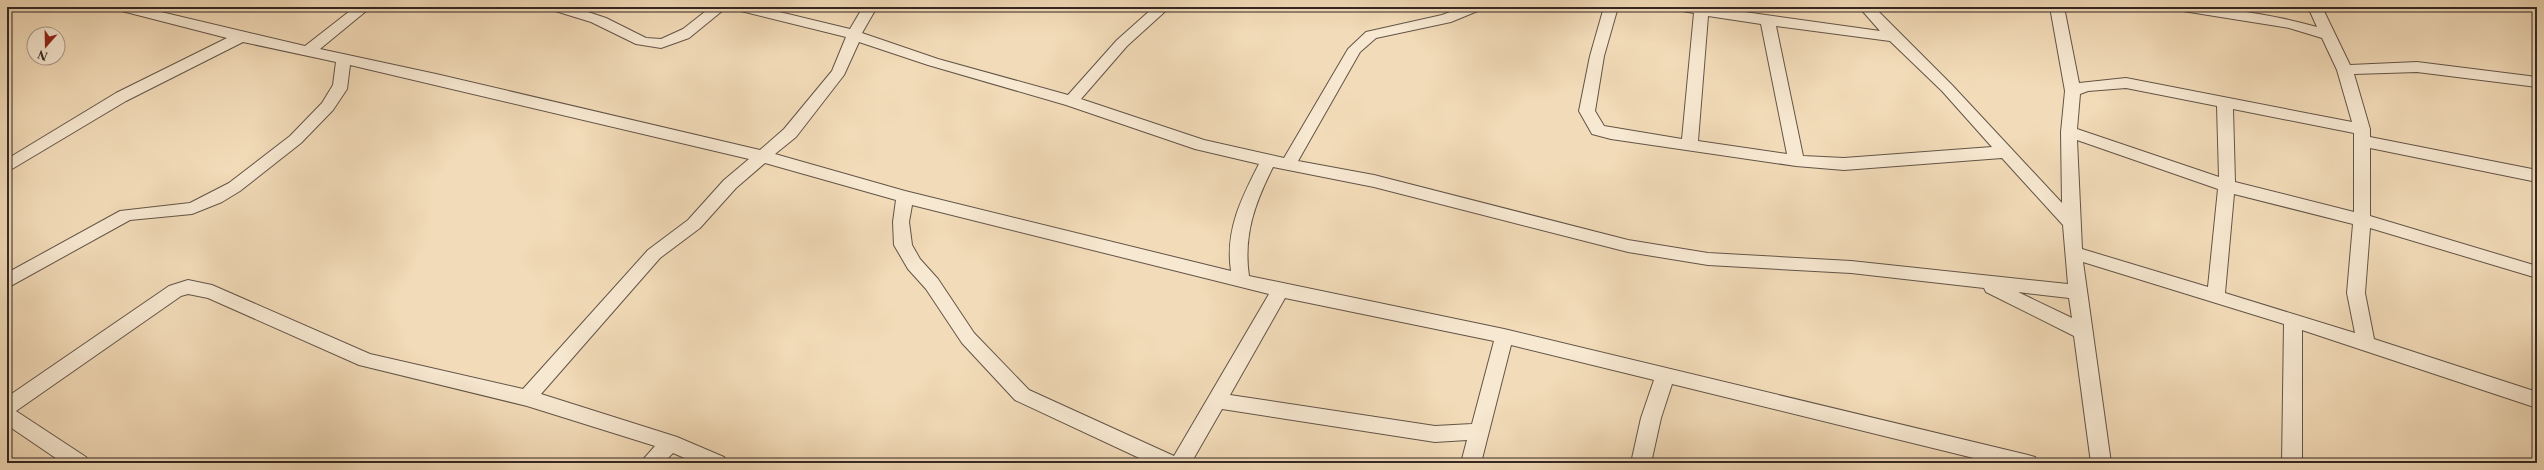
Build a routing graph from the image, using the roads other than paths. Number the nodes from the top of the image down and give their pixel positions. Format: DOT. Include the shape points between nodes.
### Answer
graph roads {
  1 [pos="123,7"];
  2 [pos="364,7"];
  3 [pos="557,7"];
  4 [pos="720,7"];
  5 [pos="742,7"];
  6 [pos="870,7"];
  7 [pos="1162,7"];
  8 [pos="1475,7"];
  9 [pos="1611,7"];
  10 [pos="1682,7"];
  11 [pos="1866,7"];
  12 [pos="2057,7"];
  13 [pos="2183,7"];
  14 [pos="2315,7"];
  15 [pos="1702,10"];
  16 [pos="1768,21"];
  17 [pos="2326,34"];
  18 [pos="854,35"];
  19 [pos="241,37"];
  20 [pos="1894,37"];
  21 [pos="308,51"];
  22 [pos="343,58"];
  23 [pos="2345,70"];
  24 [pos="2537,82"];
  25 [pos="2073,91"];
  26 [pos="1071,101"];
  27 [pos="2225,102"];
  28 [pos="2069,132"];
  29 [pos="2362,135"];
  30 [pos="1690,144"];
  31 [pos="2004,152"];
  32 [pos="765,157"];
  33 [pos="1796,160"];
  34 [pos="1268,161"];
  35 [pos="1288,165"];
  36 [pos="7,166"];
  37 [pos="2537,176"];
  38 [pos="2227,186"];
  39 [pos="905,197"];
  40 [pos="2362,220"];
  41 [pos="2071,224"];
  42 [pos="2074,253"];
  43 [pos="2537,272"];
  44 [pos="1241,280"];
  45 [pos="7,281"];
  46 [pos="1985,283"];
  47 [pos="1280,290"];
  48 [pos="2077,292"];
  49 [pos="2216,296"];
  50 [pos="2294,320"];
  51 [pos="2081,331"];
  52 [pos="1504,336"];
  53 [pos="2366,346"];
  54 [pos="1665,376"];
  55 [pos="527,398"];
  56 [pos="1216,400"];
  57 [pos="2537,400"];
  58 [pos="7,407"];
  59 [pos="7,414"];
  60 [pos="1479,431"];
  61 [pos="670,443"];
  62 [pos="79,463"];
  63 [pos="650,463"];
  64 [pos="717,463"];
  65 [pos="1169,463"];
  66 [pos="1180,463"];
  67 [pos="1471,463"];
  68 [pos="1641,463"];
  69 [pos="2028,463"];
  70 [pos="2101,463"];
  71 [pos="2292,463"];
  1 -- 19 [label="street"];
  2 -- 21 [label="street"];
  3 -- 4 [label="street" via="601,21 638,41 650,44 667,42 684,35"];
  5 -- 18 [label="street"];
  6 -- 18 [label="street"];
  7 -- 26 [label="street" via="1122,43"];
  8 -- 35 [label="street" via="1446,19 1371,35 1362,41 1341,71"];
  9 -- 30 [label="street" via="1597,56 1587,111 1592,121 1598,130 1611,134"];
  10 -- 15 [label="street"];
  11 -- 20 [label="street"];
  12 -- 25 [label="street"];
  13 -- 17 [label="street" via="2290,24"];
  14 -- 17 [label="street"];
  15 -- 16 [label="street"];
  15 -- 30 [label="street"];
  16 -- 20 [label="street"];
  16 -- 33 [label="street"];
  17 -- 23 [label="street"];
  18 -- 26 [label="street" via="933,62"];
  18 -- 32 [label="street" via="839,72 790,133"];
  19 -- 21 [label="street"];
  19 -- 36 [label="street" via="121,97"];
  20 -- 31 [label="street" via="1929,69"];
  21 -- 22 [label="street"];
  22 -- 32 [label="street"];
  22 -- 45 [label="street" via="342,80 328,108 299,135 218,198 200,206 126,215"];
  23 -- 24 [label="street" via="2417,67"];
  23 -- 29 [label="street"];
  25 -- 27 [label="street" via="2086,86 2126,83"];
  25 -- 28 [label="street"];
  26 -- 34 [label="street" via="1181,140"];
  27 -- 29 [label="street"];
  27 -- 38 [label="street"];
  28 -- 38 [label="street"];
  28 -- 41 [label="street"];
  29 -- 37 [label="street"];
  29 -- 40 [label="street"];
  30 -- 33 [label="street"];
  31 -- 33 [label="street" via="1844,164"];
  31 -- 41 [label="street"];
  32 -- 39 [label="street"];
  32 -- 55 [label="street" via="730,184 694,224 654,254"];
  34 -- 35 [label="street"];
  34 -- 44 [label="street" via="1244,210 1236,238"];
  35 -- 46 [label="street" via="1374,181 1628,246 1708,259 1851,267"];
  38 -- 40 [label="street"];
  38 -- 49 [label="street"];
  39 -- 44 [label="street"];
  39 -- 65 [label="street" via="901,233 905,249 968,338 995,367 1022,394"];
  40 -- 43 [label="street"];
  40 -- 53 [label="street" via="2356,294"];
  41 -- 42 [label="street"];
  42 -- 48 [label="street"];
  42 -- 49 [label="street"];
  44 -- 47 [label="street"];
  46 -- 48 [label="street"];
  46 -- 51 [label="street"];
  47 -- 52 [label="street"];
  47 -- 56 [label="street"];
  48 -- 51 [label="street"];
  49 -- 50 [label="street"];
  50 -- 53 [label="street"];
  50 -- 71 [label="street" via="2291,374"];
  51 -- 70 [label="street"];
  52 -- 54 [label="street"];
  52 -- 60 [label="street"];
  53 -- 57 [label="street"];
  54 -- 68 [label="street" via="1651,418"];
  54 -- 69 [label="street"];
  55 -- 58 [label="street" via="366,360 212,292 188,287 175,291"];
  55 -- 61 [label="street"];
  56 -- 60 [label="street" via="1435,434"];
  56 -- 66 [label="street"];
  59 -- 62 [label="street"];
  60 -- 67 [label="street"];
  61 -- 63 [label="street"];
  61 -- 64 [label="street"];
}
